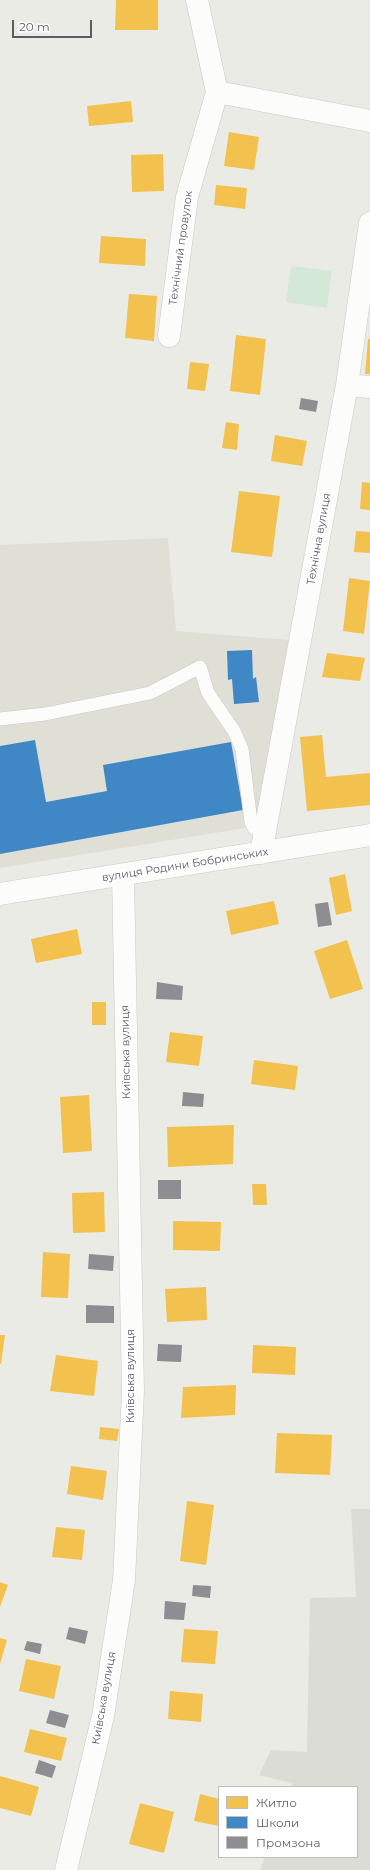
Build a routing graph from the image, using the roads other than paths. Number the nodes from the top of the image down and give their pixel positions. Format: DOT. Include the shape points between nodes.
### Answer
graph roads {
  1 [pos="196,0"];
  2 [pos="217,92"];
  3 [pos="370,120"];
  4 [pos="370,223"];
  5 [pos="169,336"];
  6 [pos="347,384"];
  7 [pos="370,387"];
  8 [pos="0,719"];
  9 [pos="266,829"];
  10 [pos="370,835"];
  11 [pos="261,853"];
  12 [pos="122,875"];
  13 [pos="0,894"];
  14 [pos="66,1870"];
  1 -- 2 [label="street, Технічний провулок"];
  2 -- 3 [label="street"];
  2 -- 5 [label="street, Технічний провулок" via="187,197"];
  4 -- 6 [label="street, Технічна вулиця"];
  6 -- 7 [label="street"];
  6 -- 9 [label="street, Технічна вулиця"];
  8 -- 9 [label="lane" via="45,714 150,693 200,667 208,693 234,731 242,749 251,822 254,828"];
  9 -- 11 [label="street, Технічна вулиця"];
  10 -- 11 [label="street, вулиця Родини Бобринських"];
  11 -- 12 [label="street, вулиця Родини Бобринських"];
  12 -- 13 [label="street, вулиця Родини Бобринських"];
  12 -- 14 [label="street, Київська вулиця" via="133,1391 124,1580 103,1716"];
}
